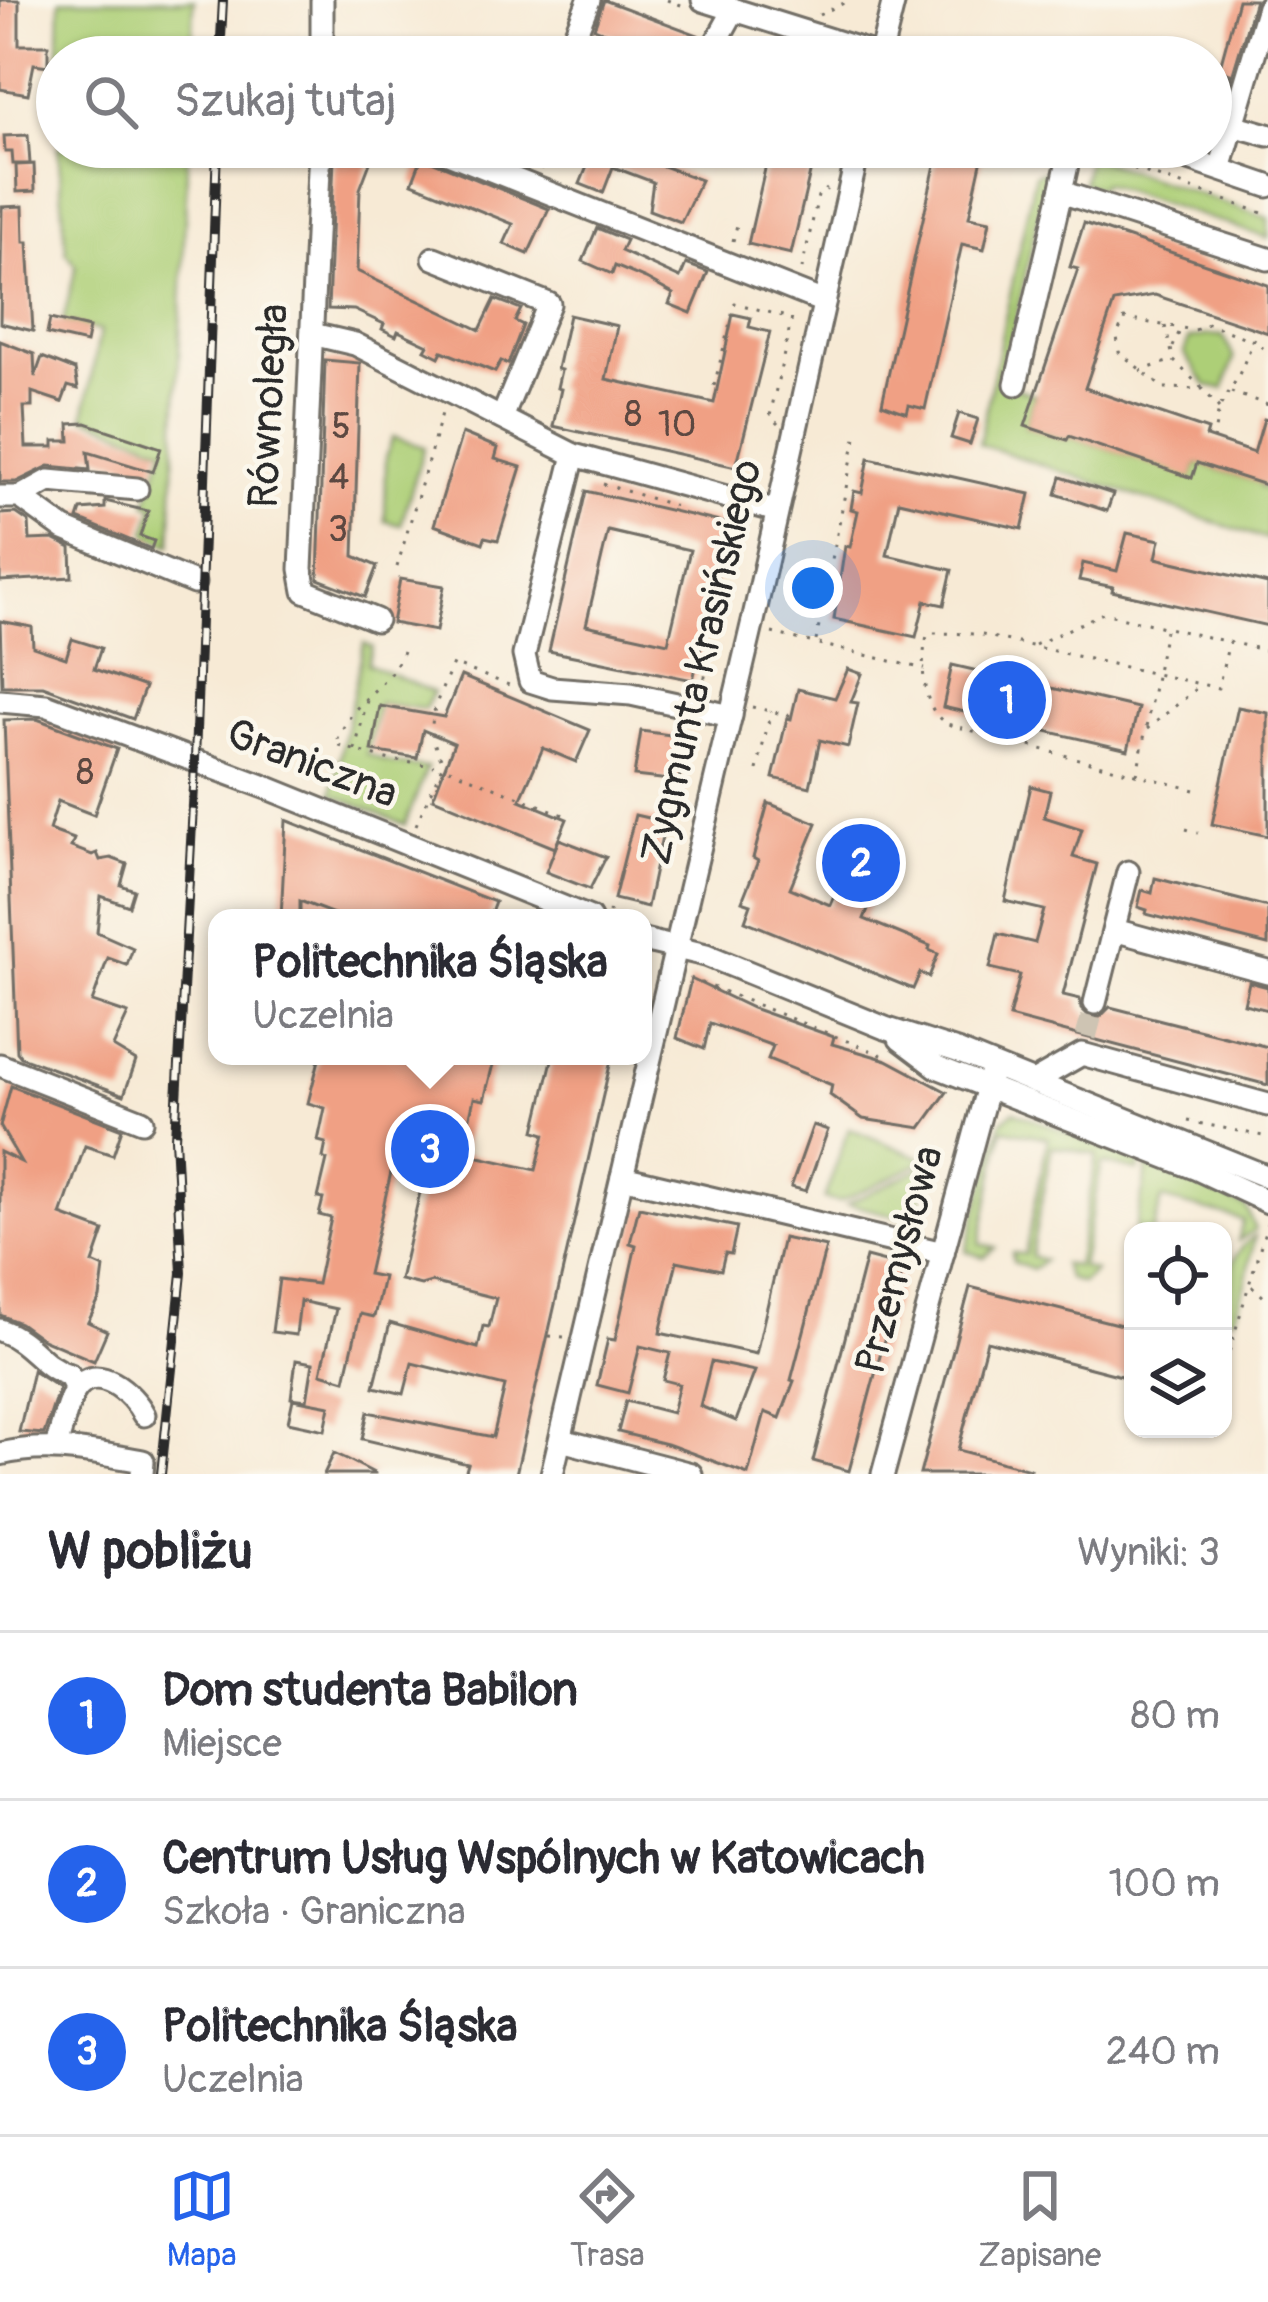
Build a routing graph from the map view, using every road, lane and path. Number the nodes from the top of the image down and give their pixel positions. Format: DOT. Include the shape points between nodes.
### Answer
graph roads {
  1 [pos="322,0"];
  2 [pos="589,0"];
  3 [pos="704,0"];
  4 [pos="850,0"];
  5 [pos="894,0"];
  6 [pos="1268,7"];
  7 [pos="734,10"];
  8 [pos="812,19"];
  9 [pos="322,36"];
  10 [pos="574,36"];
  11 [pos="720,36"];
  12 [pos="818,36"];
  13 [pos="886,36"];
  14 [pos="1233,124"];
  15 [pos="1232,128"];
  16 [pos="1268,135"];
  17 [pos="319,168"];
  18 [pos="486,168"];
  19 [pos="855,168"];
  20 [pos="1067,168"];
  21 [pos="1133,168"];
  22 [pos="1214,168"];
  23 [pos="1220,170"];
  24 [pos="1268,186"];
  25 [pos="830,187"];
  26 [pos="1061,192"];
  27 [pos="1268,215"];
  28 [pos="736,225"];
  29 [pos="730,253"];
  30 [pos="434,258"];
  31 [pos="1268,260"];
  32 [pos="797,291"];
  33 [pos="824,302"];
  34 [pos="791,319"];
  35 [pos="1165,324"];
  36 [pos="1181,328"];
  37 [pos="1258,330"];
  38 [pos="311,334"];
  39 [pos="1254,341"];
  40 [pos="1172,348"];
  41 [pos="1268,352"];
  42 [pos="1173,360"];
  43 [pos="1140,370"];
  44 [pos="1016,384"];
  45 [pos="714,386"];
  46 [pos="1203,389"];
  47 [pos="1229,392"];
  48 [pos="446,402"];
  49 [pos="1268,405"];
  50 [pos="1219,407"];
  51 [pos="502,418"];
  52 [pos="779,426"];
  53 [pos="856,437"];
  54 [pos="1213,440"];
  55 [pos="574,455"];
  56 [pos="594,477"];
  57 [pos="137,489"];
  58 [pos="10,497"];
  59 [pos="695,511"];
  60 [pos="777,511"];
  61 [pos="740,522"];
  62 [pos="397,567"];
  63 [pos="194,583"];
  64 [pos="376,620"];
  65 [pos="1166,628"];
  66 [pos="764,635"];
  67 [pos="1229,642"];
  68 [pos="816,643"];
  69 [pos="1035,646"];
  70 [pos="403,651"];
  71 [pos="1268,651"];
  72 [pos="925,669"];
  73 [pos="1157,674"];
  74 [pos="1202,684"];
  75 [pos="509,685"];
  76 [pos="368,694"];
  77 [pos="700,698"];
  78 [pos="0,701"];
  79 [pos="738,710"];
  80 [pos="771,711"];
  81 [pos="792,716"];
  82 [pos="1145,730"];
  83 [pos="355,751"];
  84 [pos="440,758"];
  85 [pos="434,766"];
  86 [pos="758,770"];
  87 [pos="1136,776"];
  88 [pos="1195,790"];
  89 [pos="569,817"];
  90 [pos="1186,829"];
  91 [pos="413,832"];
  92 [pos="1198,833"];
  93 [pos="1128,872"];
  94 [pos="568,909"];
  95 [pos="1114,930"];
  96 [pos="652,942"];
  97 [pos="675,948"];
  98 [pos="1268,972"];
  99 [pos="665,985"];
  100 [pos="1095,1003"];
  101 [pos="652,1043"];
  102 [pos="903,1064"];
  103 [pos="0,1065"];
  104 [pos="647,1065"];
  105 [pos="991,1077"];
  106 [pos="1033,1082"];
  107 [pos="1268,1105"];
  108 [pos="1181,1120"];
  109 [pos="142,1121"];
  110 [pos="1268,1137"];
  111 [pos="622,1177"];
  112 [pos="1268,1177"];
  113 [pos="1265,1207"];
  114 [pos="1268,1218"];
  115 [pos="943,1253"];
  116 [pos="1252,1285"];
  117 [pos="1268,1301"];
  118 [pos="0,1330"];
  119 [pos="549,1336"];
  120 [pos="565,1337"];
  121 [pos="1232,1344"];
  122 [pos="76,1389"];
  123 [pos="144,1415"];
  124 [pos="561,1440"];
  125 [pos="56,1446"];
  126 [pos="4,1460"];
  127 [pos="142,1468"];
  128 [pos="552,1474"];
  129 [pos="691,1474"];
  130 [pos="883,1474"];
  1 -- 9 [label="street"];
  2 -- 10 [label="street"];
  3 -- 7 [label="street"];
  4 -- 8 [label="path"];
  5 -- 13 [label="street"];
  6 -- 14 [label="street"];
  7 -- 11 [label="street"];
  7 -- 12 [label="street"];
  14 -- 15 [label="street"];
  14 -- 16 [label="street"];
  17 -- 38 [label="street, Równoległa"];
  18 -- 32 [label="street"];
  19 -- 33 [label="street, Zygmunta Krasińskiego"];
  20 -- 26 [label="street"];
  21 -- 27 [label="path"];
  22 -- 23 [label="street"];
  23 -- 24 [label="street"];
  25 -- 32 [label="path" via="818,196"];
  26 -- 31 [label="street"];
  26 -- 44 [label="street"];
  28 -- 29 [label="path"];
  30 -- 51 [label="street" via="549,304"];
  32 -- 33 [label="street"];
  32 -- 34 [label="path"];
  33 -- 60 [label="street, Zygmunta Krasińskiego"];
  34 -- 45 [label="path" via="735,303"];
  34 -- 52 [label="path" via="770,416"];
  35 -- 36 [label="path"];
  35 -- 40 [label="path"];
  35 -- 43 [label="path" via="1124,319 1119,352"];
  36 -- 39 [label="path" via="1208,324"];
  36 -- 40 [label="path"];
  37 -- 39 [label="path"];
  38 -- 51 [label="street" via="355,344"];
  38 -- 64 [label="street, Równoległa" via="305,591"];
  39 -- 41 [label="path"];
  39 -- 47 [label="path"];
  40 -- 42 [label="path"];
  42 -- 43 [label="path"];
  42 -- 46 [label="path"];
  43 -- 46 [label="path" via="1163,388"];
  46 -- 50 [label="path"];
  47 -- 49 [label="path"];
  47 -- 50 [label="path"];
  48 -- 62 [label="path"];
  50 -- 54 [label="path"];
  51 -- 55 [label="street"];
  53 -- 68 [label="path"];
  55 -- 60 [label="street"];
  55 -- 79 [label="street" via="524,655 530,681"];
  56 -- 59 [label="path" via="606,488"];
  57 -- 58 [label="street" via="50,481"];
  58 -- 63 [label="street" via="64,529"];
  60 -- 79 [label="street, Zygmunta Krasińskiego"];
  61 -- 77 [label="path"];
  65 -- 67 [label="path"];
  65 -- 69 [label="path" via="1103,613"];
  65 -- 73 [label="path"];
  66 -- 68 [label="path"];
  67 -- 71 [label="path"];
  67 -- 74 [label="path" via="1218,688"];
  68 -- 72 [label="path"];
  69 -- 72 [label="path" via="932,633"];
  69 -- 73 [label="path"];
  70 -- 76 [label="path" via="393,675"];
  72 -- 87 [label="path" via="932,711 947,724"];
  73 -- 74 [label="path"];
  73 -- 82 [label="path"];
  74 -- 82 [label="path"];
  75 -- 84 [label="path" via="453,664 431,719"];
  76 -- 83 [label="path"];
  76 -- 83 [label="path" via="345,719 336,745"];
  78 -- 94 [label="street, Graniczna" via="46,705"];
  79 -- 80 [label="path"];
  79 -- 97 [label="street, Zygmunta Krasińskiego"];
  80 -- 81 [label="path"];
  80 -- 86 [label="path"];
  82 -- 87 [label="path"];
  83 -- 85 [label="path"];
  87 -- 88 [label="path"];
  89 -- 91 [label="path" via="442,766"];
  90 -- 92 [label="path"];
  93 -- 95 [label="street"];
  95 -- 98 [label="street"];
  95 -- 100 [label="street"];
  96 -- 97 [label="street"];
  97 -- 99 [label="street, Zygmunta Krasińskiego"];
  97 -- 105 [label="street" via="885,1028 937,1066"];
  99 -- 101 [label="street, Zygmunta Krasińskiego"];
  99 -- 102 [label="path" via="684,989 686,979 696,978"];
  103 -- 109 [label="street"];
  104 -- 111 [label="street, Zygmunta Krasińskiego"];
  105 -- 106 [label="street"];
  105 -- 113 [label="street"];
  105 -- 115 [label="street, Przemysłowa"];
  106 -- 107 [label="street" via="1084,1046"];
  106 -- 112 [label="street"];
  108 -- 110 [label="path"];
  111 -- 115 [label="street"];
  111 -- 124 [label="street, Zygmunta Krasińskiego"];
  113 -- 114 [label="path"];
  114 -- 116 [label="path"];
  115 -- 130 [label="street, Przemysłowa"];
  116 -- 117 [label="path"];
  116 -- 121 [label="path"];
  118 -- 122 [label="street" via="25,1340"];
  119 -- 120 [label="path"];
  122 -- 123 [label="street" via="108,1380"];
  122 -- 125 [label="street"];
  124 -- 128 [label="street, Zygmunta Krasińskiego"];
  124 -- 129 [label="street"];
  125 -- 126 [label="street" via="21,1447"];
  125 -- 127 [label="street"];
}
